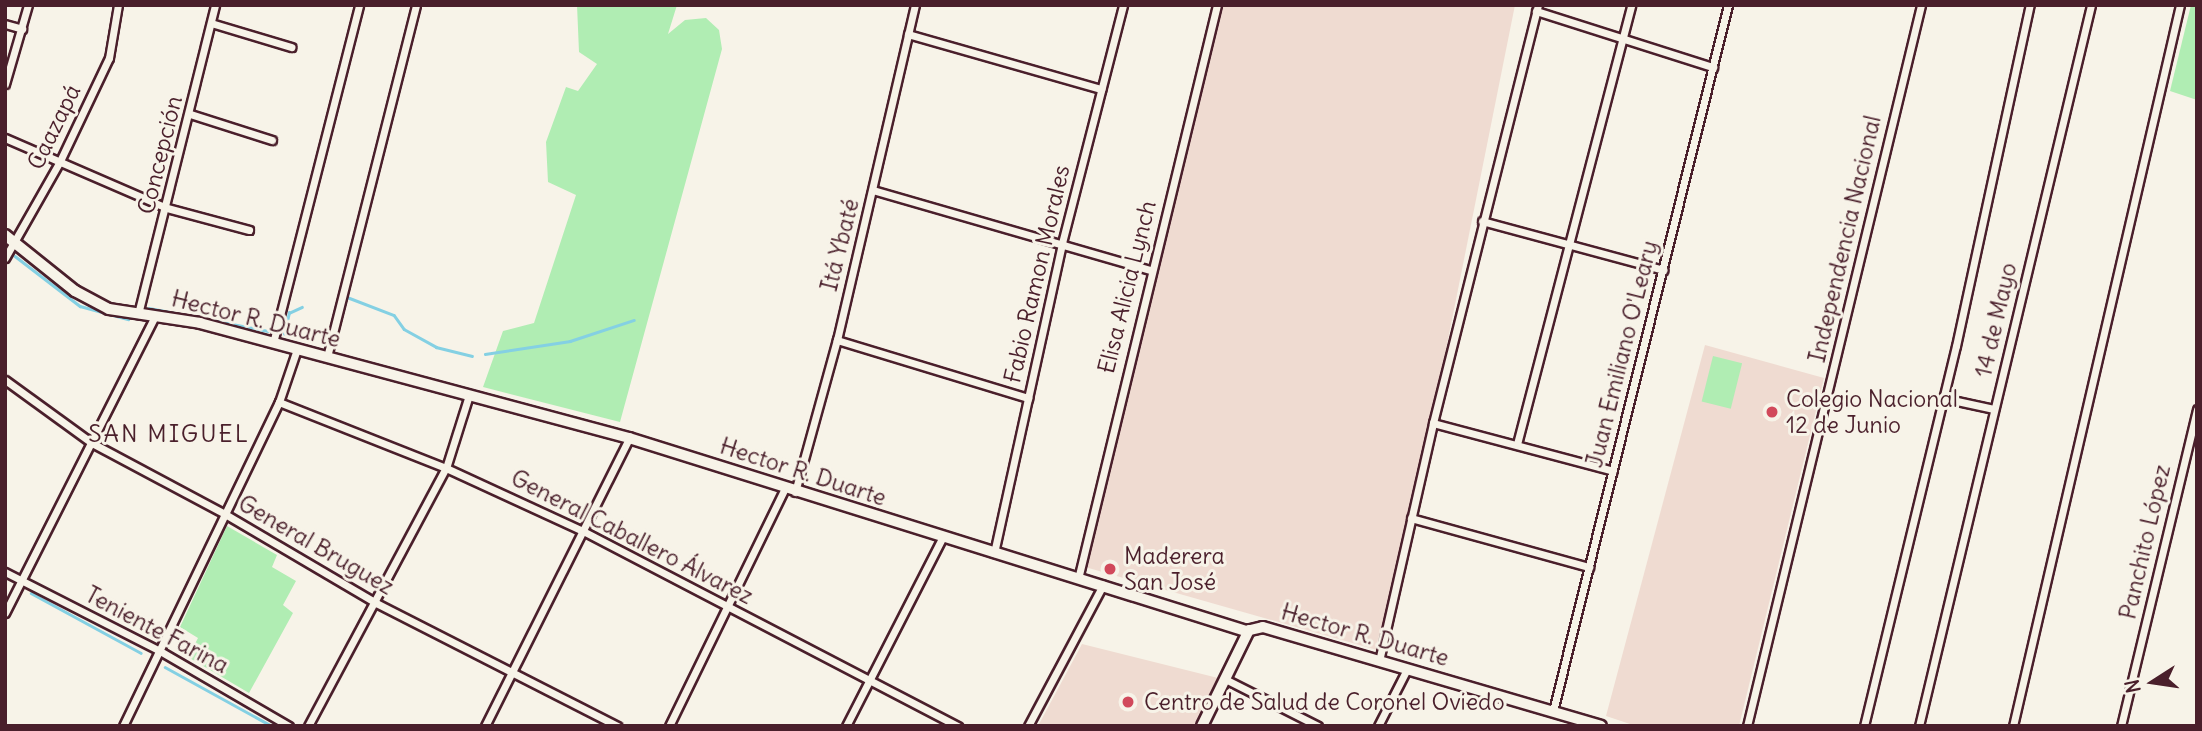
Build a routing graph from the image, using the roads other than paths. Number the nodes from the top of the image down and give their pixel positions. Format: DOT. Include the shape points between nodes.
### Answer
graph roads {
  1 [pos="27,5"];
  2 [pos="118,5"];
  3 [pos="215,5"];
  4 [pos="359,5"];
  5 [pos="416,5"];
  6 [pos="915,5"];
  7 [pos="1123,5"];
  8 [pos="1217,5"];
  9 [pos="1631,5"];
  10 [pos="1728,5"];
  11 [pos="1921,5"];
  12 [pos="2030,5"];
  13 [pos="2091,5"];
  14 [pos="2180,5"];
  15 [pos="1537,8"];
  16 [pos="211,23"];
  17 [pos="5,24"];
  18 [pos="22,29"];
  19 [pos="908,34"];
  20 [pos="1622,38"];
  21 [pos="290,47"];
  22 [pos="1713,67"];
  23 [pos="5,84"];
  24 [pos="1101,89"];
  25 [pos="190,114"];
  26 [pos="5,138"];
  27 [pos="272,141"];
  28 [pos="61,161"];
  29 [pos="873,190"];
  30 [pos="167,208"];
  31 [pos="1482,221"];
  32 [pos="249,230"];
  33 [pos="9,238"];
  34 [pos="1062,243"];
  35 [pos="1571,248"];
  36 [pos="5,257"];
  37 [pos="1150,270"];
  38 [pos="1663,270"];
  39 [pos="138,314"];
  40 [pos="155,316"];
  41 [pos="836,340"];
  42 [pos="274,343"];
  43 [pos="297,349"];
  44 [pos="327,357"];
  45 [pos="5,380"];
  46 [pos="469,395"];
  47 [pos="1028,398"];
  48 [pos="1943,398"];
  49 [pos="278,402"];
  50 [pos="1994,409"];
  51 [pos="2197,409"];
  52 [pos="1433,423"];
  53 [pos="629,438"];
  54 [pos="92,443"];
  55 [pos="1517,444"];
  56 [pos="446,468"];
  57 [pos="1613,471"];
  58 [pos="790,490"];
  59 [pos="225,514"];
  60 [pos="1411,518"];
  61 [pos="583,531"];
  62 [pos="942,538"];
  63 [pos="993,553"];
  64 [pos="1589,567"];
  65 [pos="5,572"];
  66 [pos="1078,579"];
  67 [pos="23,581"];
  68 [pos="1103,585"];
  69 [pos="376,603"];
  70 [pos="730,607"];
  71 [pos="5,613"];
  72 [pos="1250,630"];
  73 [pos="160,651"];
  74 [pos="1379,661"];
  75 [pos="1407,669"];
  76 [pos="513,672"];
  77 [pos="869,679"];
  78 [pos="1225,679"];
  79 [pos="1553,712"];
  80 [pos="1567,721"];
  81 [pos="123,726"];
  82 [pos="289,726"];
  83 [pos="308,726"];
  84 [pos="485,726"];
  85 [pos="617,726"];
  86 [pos="669,726"];
  87 [pos="846,726"];
  88 [pos="958,726"];
  89 [pos="1028,726"];
  90 [pos="1202,726"];
  91 [pos="1318,726"];
  92 [pos="1378,726"];
  93 [pos="1601,726"];
  94 [pos="1747,726"];
  95 [pos="1864,726"];
  96 [pos="1919,726"];
  97 [pos="2013,726"];
  98 [pos="2121,726"];
  1 -- 18 [label="street"];
  2 -- 28 [label="street, Caazapá" via="109,58"];
  3 -- 16 [label="street, Concepción"];
  4 -- 42 [label="street"];
  5 -- 44 [label="street"];
  6 -- 19 [label="street, Itá Ybaté"];
  7 -- 24 [label="street, Fabio Ramon Morales"];
  8 -- 37 [label="street, Elisa Alicia Lynch"];
  9 -- 20 [label="street"];
  10 -- 22 [label="street, Juan Emiliano O'Leary"];
  11 -- 94 [label="street, Independencia Nacional"];
  12 -- 48 [label="street"];
  13 -- 50 [label="street, 14 de Mayo"];
  14 -- 97 [label="street"];
  15 -- 20 [label="street"];
  15 -- 31 [label="street"];
  16 -- 21 [label="street"];
  16 -- 25 [label="street, Concepción"];
  17 -- 18 [label="street"];
  18 -- 23 [label="street"];
  19 -- 24 [label="street"];
  19 -- 29 [label="street, Itá Ybaté"];
  20 -- 22 [label="street"];
  20 -- 35 [label="street"];
  22 -- 38 [label="street, Juan Emiliano O'Leary"];
  24 -- 34 [label="street, Fabio Ramon Morales"];
  25 -- 27 [label="street"];
  25 -- 30 [label="street, Concepción"];
  26 -- 28 [label="street"];
  28 -- 30 [label="street"];
  28 -- 33 [label="street, Caazapá"];
  29 -- 34 [label="street"];
  29 -- 41 [label="street, Itá Ybaté"];
  30 -- 32 [label="street"];
  30 -- 39 [label="street, Concepción"];
  31 -- 35 [label="street"];
  31 -- 52 [label="street"];
  33 -- 36 [label="street, Caazapá"];
  33 -- 39 [label="street, Hector R. Duarte" via="90,301"];
  34 -- 37 [label="street"];
  34 -- 47 [label="street, Fabio Ramon Morales"];
  35 -- 38 [label="street"];
  35 -- 55 [label="street"];
  37 -- 66 [label="street, Elisa Alicia Lynch"];
  38 -- 57 [label="street, Juan Emiliano O'Leary"];
  39 -- 40 [label="street, Hector R. Duarte"];
  40 -- 42 [label="street, Hector R. Duarte"];
  40 -- 54 [label="street"];
  41 -- 47 [label="street"];
  41 -- 58 [label="street, Itá Ybaté"];
  42 -- 43 [label="street, Hector R. Duarte"];
  43 -- 44 [label="street, Hector R. Duarte"];
  43 -- 49 [label="street"];
  44 -- 46 [label="street, Hector R. Duarte"];
  45 -- 54 [label="street, General Bruguez"];
  46 -- 53 [label="street, Hector R. Duarte"];
  46 -- 56 [label="street"];
  47 -- 63 [label="street, Fabio Ramon Morales"];
  48 -- 50 [label="street"];
  48 -- 95 [label="street"];
  49 -- 56 [label="street, General Caballero Álvarez"];
  49 -- 59 [label="street"];
  50 -- 96 [label="street, 14 de Mayo"];
  51 -- 98 [label="street, Panchito López"];
  52 -- 55 [label="street"];
  52 -- 60 [label="street"];
  53 -- 58 [label="street, Hector R. Duarte"];
  53 -- 61 [label="street"];
  54 -- 59 [label="street, General Bruguez"];
  54 -- 67 [label="street"];
  55 -- 57 [label="street"];
  56 -- 61 [label="street, General Caballero Álvarez"];
  56 -- 69 [label="street"];
  57 -- 64 [label="street, Juan Emiliano O'Leary"];
  58 -- 62 [label="street, Hector R. Duarte"];
  58 -- 70 [label="street, Itá Ybaté"];
  59 -- 69 [label="street, General Bruguez"];
  59 -- 73 [label="street"];
  60 -- 64 [label="street"];
  60 -- 74 [label="street"];
  61 -- 70 [label="street, General Caballero Álvarez"];
  61 -- 76 [label="street"];
  62 -- 63 [label="street, Hector R. Duarte"];
  62 -- 77 [label="street"];
  63 -- 66 [label="street, Hector R. Duarte"];
  64 -- 79 [label="street, Juan Emiliano O'Leary"];
  65 -- 67 [label="street, Teniente Farina"];
  66 -- 68 [label="street, Hector R. Duarte"];
  67 -- 71 [label="street"];
  67 -- 73 [label="street, Teniente Farina"];
  68 -- 72 [label="street, Hector R. Duarte"];
  68 -- 89 [label="street"];
  69 -- 76 [label="street, General Bruguez"];
  69 -- 83 [label="street"];
  70 -- 77 [label="street, General Caballero Álvarez"];
  70 -- 86 [label="street, Itá Ybaté"];
  72 -- 74 [label="street, Hector R. Duarte" via="1263,627"];
  72 -- 78 [label="street"];
  73 -- 81 [label="street"];
  73 -- 82 [label="street, Teniente Farina"];
  74 -- 75 [label="street, Hector R. Duarte"];
  75 -- 79 [label="street, Hector R. Duarte"];
  75 -- 92 [label="street"];
  76 -- 84 [label="street"];
  76 -- 85 [label="street, General Bruguez"];
  77 -- 87 [label="street"];
  77 -- 88 [label="street, General Caballero Álvarez"];
  78 -- 90 [label="street"];
  78 -- 91 [label="street"];
  79 -- 80 [label="street, Hector R. Duarte"];
  80 -- 93 [label="street, Hector R. Duarte"];
}
